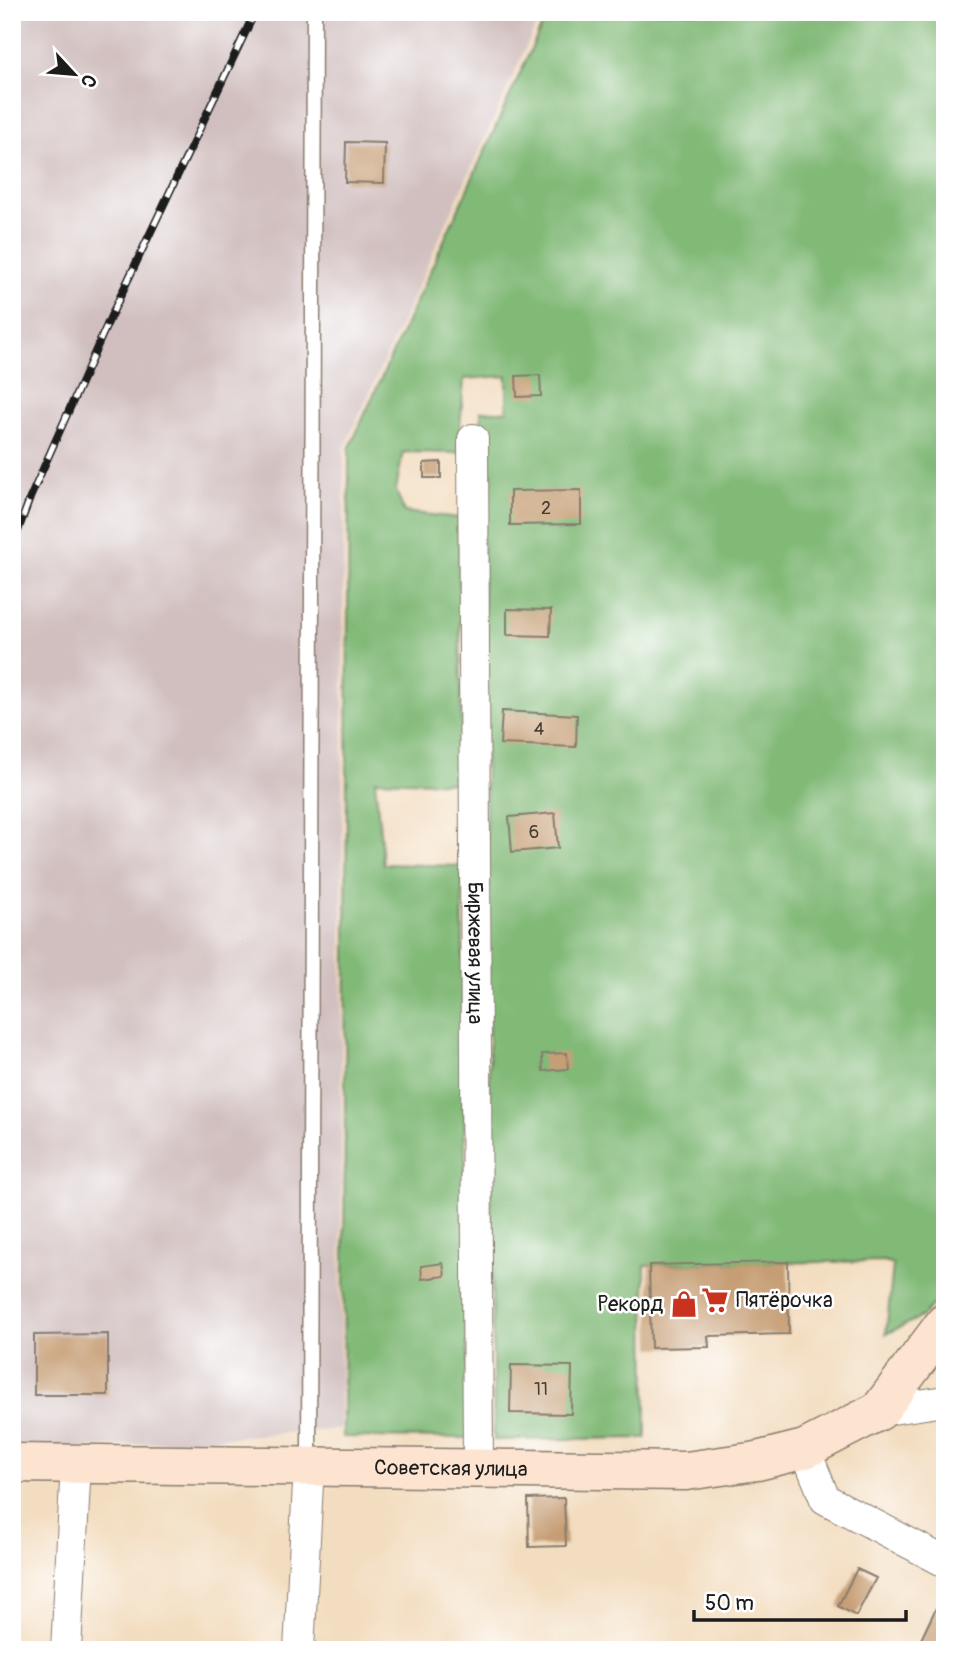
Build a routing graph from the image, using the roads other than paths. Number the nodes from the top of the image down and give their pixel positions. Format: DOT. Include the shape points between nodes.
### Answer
graph roads {
  1 [pos="314,12"];
  2 [pos="473,439"];
  3 [pos="945,1323"];
  4 [pos="945,1401"];
  5 [pos="879,1411"];
  6 [pos="805,1449"];
  7 [pos="12,1463"];
  8 [pos="76,1464"];
  9 [pos="309,1466"];
  10 [pos="478,1468"];
  11 [pos="945,1562"];
  12 [pos="66,1650"];
  13 [pos="299,1650"];
  1 -- 9 [label="lane"];
  2 -- 10 [label="street, Биржевая улица"];
  3 -- 5 [label="main road"];
  4 -- 5 [label="street"];
  5 -- 6 [label="main road, Советская улица"];
  6 -- 10 [label="main road, Советская улица" via="686,1471"];
  6 -- 11 [label="street" via="825,1499"];
  7 -- 8 [label="main road, Советская улица"];
  8 -- 9 [label="main road, Советская улица"];
  8 -- 12 [label="street"];
  9 -- 10 [label="main road, Советская улица"];
  9 -- 13 [label="street"];
}
